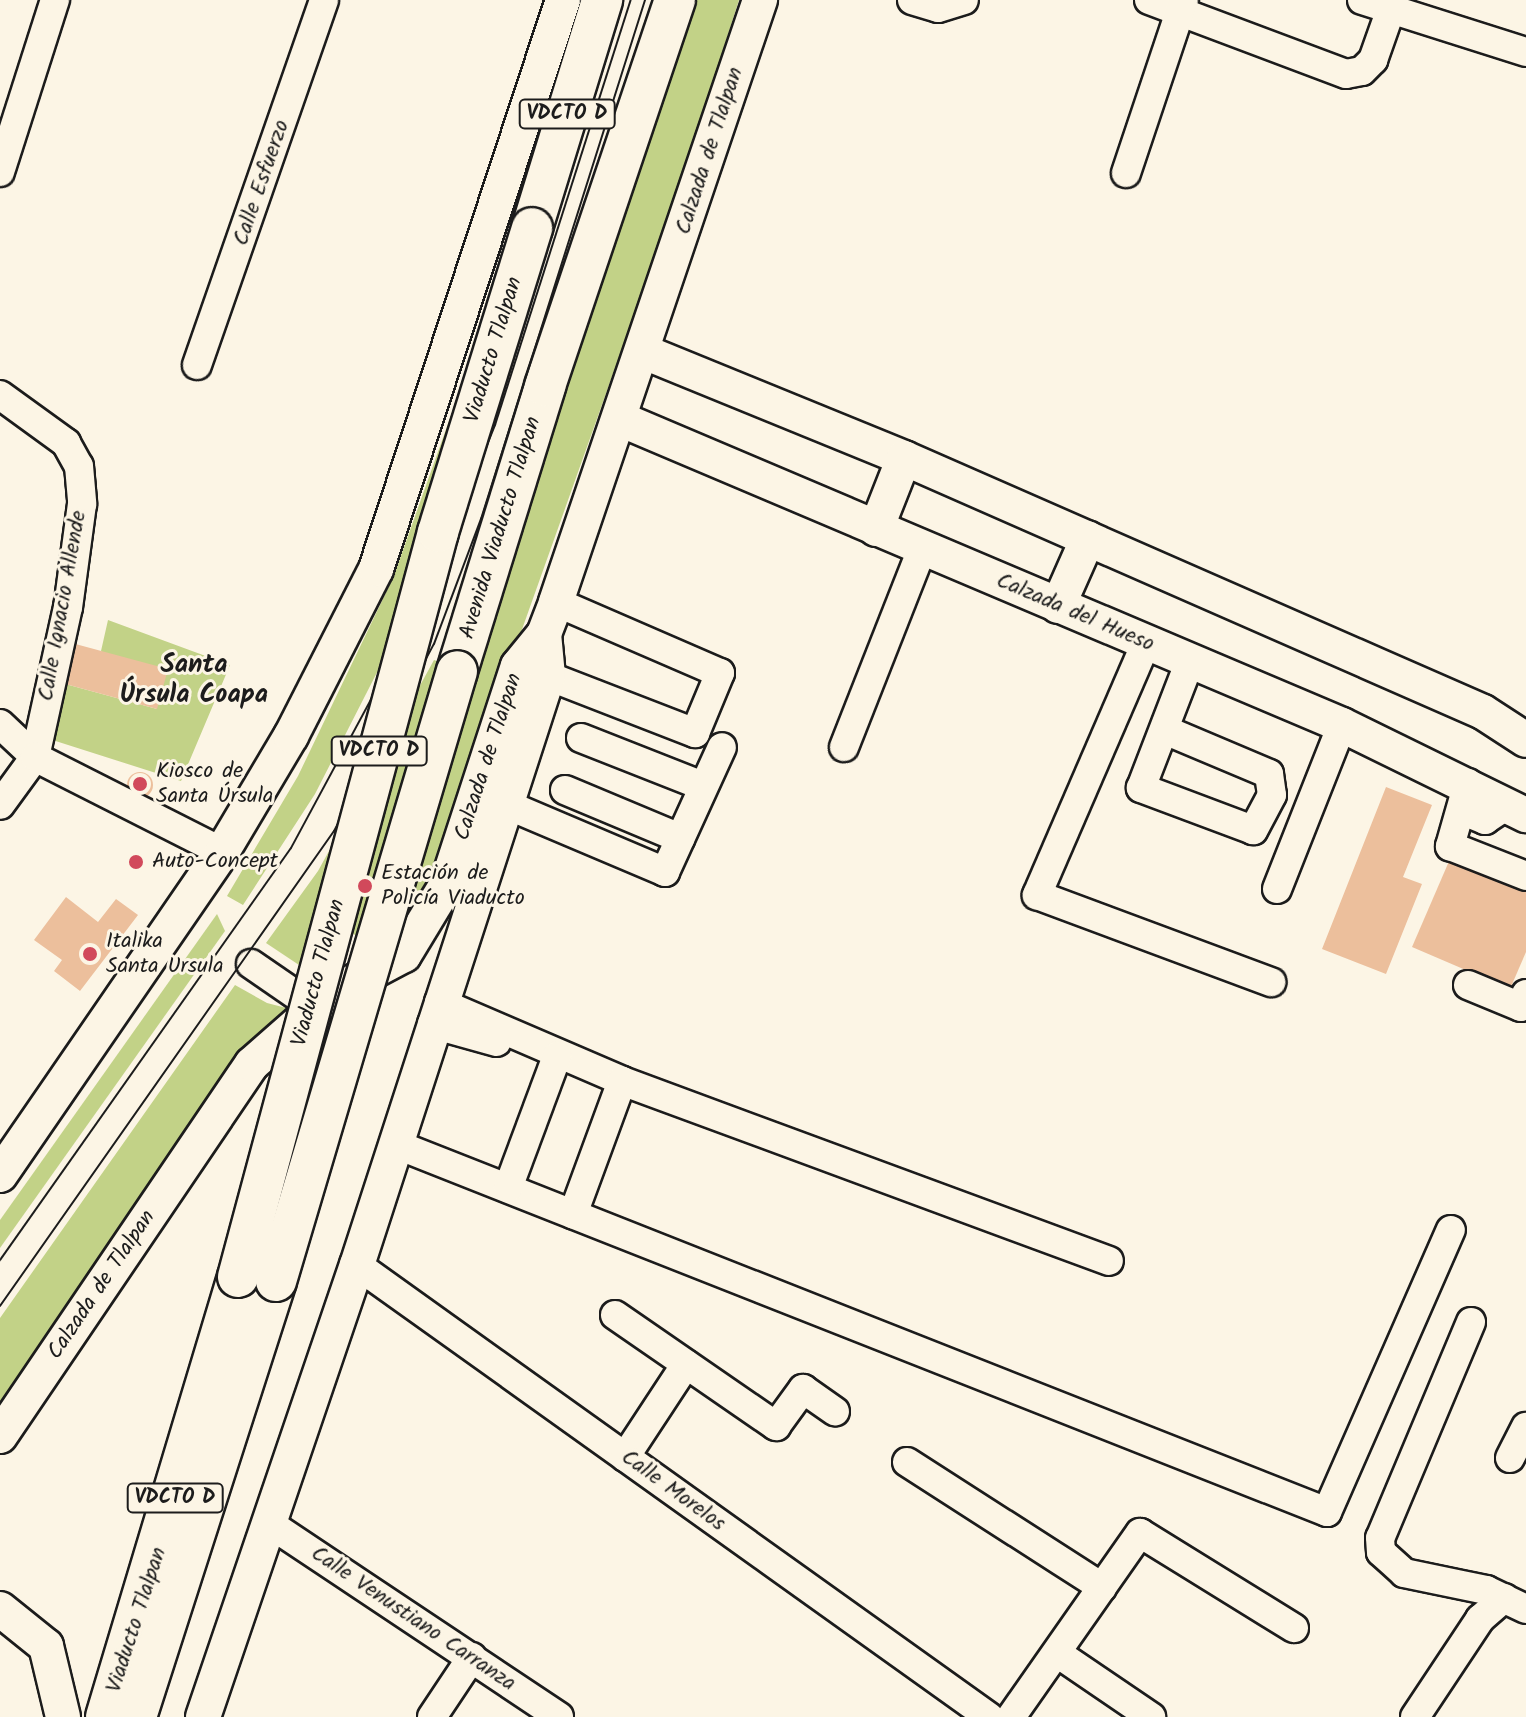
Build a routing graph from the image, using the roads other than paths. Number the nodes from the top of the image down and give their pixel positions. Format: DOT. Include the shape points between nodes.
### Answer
graph roads {
  1 [pos="55,0"];
  2 [pos="324,0"];
  3 [pos="563,0"];
  4 [pos="602,0"];
  5 [pos="675,0"];
  6 [pos="760,0"];
  7 [pos="912,0"];
  8 [pos="964,0"];
  9 [pos="1149,0"];
  10 [pos="1362,0"];
  11 [pos="1182,6"];
  12 [pos="1391,9"];
  13 [pos="1526,52"];
  14 [pos="11,109"];
  15 [pos="0,172"];
  16 [pos="1126,173"];
  17 [pos="644,352"];
  18 [pos="197,365"];
  19 [pos="0,395"];
  20 [pos="620,419"];
  21 [pos="904,458"];
  22 [pos="876,529"];
  23 [pos="1088,538"];
  24 [pos="922,549"];
  25 [pos="556,602"];
  26 [pos="1058,606"];
  27 [pos="544,634"];
  28 [pos="1146,643"];
  29 [pos="1190,661"];
  30 [pos="457,671"];
  31 [pos="548,676"];
  32 [pos="0,724"];
  33 [pos="1342,725"];
  34 [pos="1165,730"];
  35 [pos="581,738"];
  36 [pos="1526,740"];
  37 [pos="722,747"];
  38 [pos="844,747"];
  39 [pos="35,757"];
  40 [pos="703,786"];
  41 [pos="565,790"];
  42 [pos="1465,797"];
  43 [pos="505,804"];
  44 [pos="0,805"];
  45 [pos="1516,810"];
  46 [pos="680,838"];
  47 [pos="222,852"];
  48 [pos="1526,876"];
  49 [pos="1277,889"];
  50 [pos="251,964"];
  51 [pos="1271,982"];
  52 [pos="1468,985"];
  53 [pos="1526,994"];
  54 [pos="315,1008"];
  55 [pos="436,1013"];
  56 [pos="549,1053"];
  57 [pos="622,1081"];
  58 [pos="395,1144"];
  59 [pos="0,1175"];
  60 [pos="508,1188"];
  61 [pos="573,1214"];
  62 [pos="1451,1230"];
  63 [pos="1109,1261"];
  64 [pos="357,1265"];
  65 [pos="257,1279"];
  66 [pos="615,1315"];
  67 [pos="1471,1322"];
  68 [pos="686,1364"];
  69 [pos="835,1411"];
  70 [pos="1526,1427"];
  71 [pos="0,1436"];
  72 [pos="625,1457"];
  73 [pos="1510,1458"];
  74 [pos="907,1462"];
  75 [pos="267,1522"];
  76 [pos="1102,1587"];
  77 [pos="1515,1603"];
  78 [pos="0,1609"];
  79 [pos="1294,1628"];
  80 [pos="1057,1653"];
  81 [pos="472,1657"];
  82 [pos="63,1717"];
  83 [pos="106,1717"];
  84 [pos="136,1717"];
  85 [pos="203,1717"];
  86 [pos="432,1717"];
  87 [pos="559,1717"];
  88 [pos="989,1717"];
  89 [pos="1011,1717"];
  90 [pos="1151,1717"];
  91 [pos="1415,1717"];
  1 -- 14 [label="street"];
  2 -- 18 [label="street, Calle Esfuerzo"];
  3 -- 47 [label="main road" via="376,569 291,736"];
  4 -- 65 [label="highway, Viaducto Tlalpan / VDCTO D, bridge" via="438,532"];
  5 -- 30 [label="highway, Avenida Viaducto Tlalpan / VDCTO D" via="545,386"];
  6 -- 17 [label="main road, Calzada de Tlalpan"];
  7 -- 8 [label="street" via="938,8"];
  9 -- 11 [label="street"];
  10 -- 12 [label="street"];
  11 -- 12 [label="street" via="1346,74 1362,71 1373,60"];
  11 -- 16 [label="street"];
  12 -- 13 [label="street"];
  14 -- 15 [label="street"];
  17 -- 20 [label="main road, Calzada de Tlalpan"];
  17 -- 21 [label="main road"];
  19 -- 39 [label="street, Calle Ignacio Allende" via="66,443 79,466 82,504 68,607"];
  20 -- 22 [label="main road, Calzada del Hueso"];
  20 -- 25 [label="main road, Calzada de Tlalpan"];
  21 -- 22 [label="main road"];
  21 -- 23 [label="main road"];
  22 -- 24 [label="main road, Calzada del Hueso"];
  23 -- 26 [label="main road"];
  23 -- 36 [label="main road" via="1483,712"];
  24 -- 26 [label="main road, Calzada del Hueso"];
  24 -- 38 [label="street"];
  25 -- 27 [label="main road, Calzada de Tlalpan"];
  25 -- 31 [label="street" via="720,673 695,733"];
  26 -- 28 [label="main road, Calzada del Hueso"];
  27 -- 31 [label="main road"];
  27 -- 54 [label="main road, Calzada de Tlalpan" via="518,666 447,884 404,955 334,992"];
  28 -- 29 [label="main road, Calzada del Hueso"];
  28 -- 51 [label="street" via="1037,895"];
  29 -- 33 [label="main road, Calzada del Hueso"];
  29 -- 34 [label="street"];
  30 -- 65 [label="highway, Viaducto Tlalpan / VDCTO D, bridge"];
  31 -- 43 [label="main road"];
  32 -- 39 [label="street"];
  33 -- 42 [label="main road, Calzada del Hueso"];
  33 -- 49 [label="street"];
  34 -- 34 [label="street" via="1141,788 1253,830 1272,795 1269,774"];
  35 -- 40 [label="street"];
  37 -- 40 [label="street"];
  39 -- 44 [label="street"];
  39 -- 47 [label="street"];
  40 -- 46 [label="street"];
  41 -- 46 [label="street"];
  42 -- 45 [label="main road, Calzada del Hueso"];
  42 -- 48 [label="street" via="1450,846"];
  43 -- 46 [label="street" via="665,872"];
  43 -- 55 [label="main road"];
  47 -- 59 [label="main road"];
  50 -- 54 [label="street"];
  52 -- 53 [label="street" via="1521,1007"];
  54 -- 71 [label="main road, Calzada de Tlalpan" via="252,1064"];
  55 -- 56 [label="street"];
  55 -- 58 [label="main road"];
  56 -- 57 [label="street"];
  56 -- 60 [label="street"];
  57 -- 61 [label="street"];
  57 -- 63 [label="street"];
  58 -- 60 [label="street"];
  58 -- 64 [label="main road"];
  60 -- 61 [label="street"];
  61 -- 62 [label="street" via="1327,1512"];
  64 -- 72 [label="street, Calle Morelos"];
  64 -- 75 [label="main road"];
  65 -- 83 [label="highway, Viaducto Tlalpan / VDCTO D"];
  65 -- 84 [label="highway, Viaducto Tlalpan / VDCTO D"];
  66 -- 68 [label="street"];
  67 -- 77 [label="street" via="1380,1538 1381,1552 1404,1573"];
  68 -- 69 [label="street" via="776,1426 803,1389"];
  68 -- 72 [label="street"];
  70 -- 73 [label="street"];
  72 -- 88 [label="street, Calle Morelos"];
  74 -- 76 [label="street"];
  75 -- 81 [label="street, Calle Venustiano Carranza"];
  75 -- 85 [label="main road"];
  76 -- 79 [label="street" via="1140,1533"];
  76 -- 80 [label="street"];
  77 -- 91 [label="street" via="1480,1619"];
  78 -- 82 [label="main road" via="46,1646"];
  80 -- 89 [label="street"];
  80 -- 90 [label="street"];
  81 -- 86 [label="street"];
  81 -- 87 [label="street, Calle Venustiano Carranza"];
}
